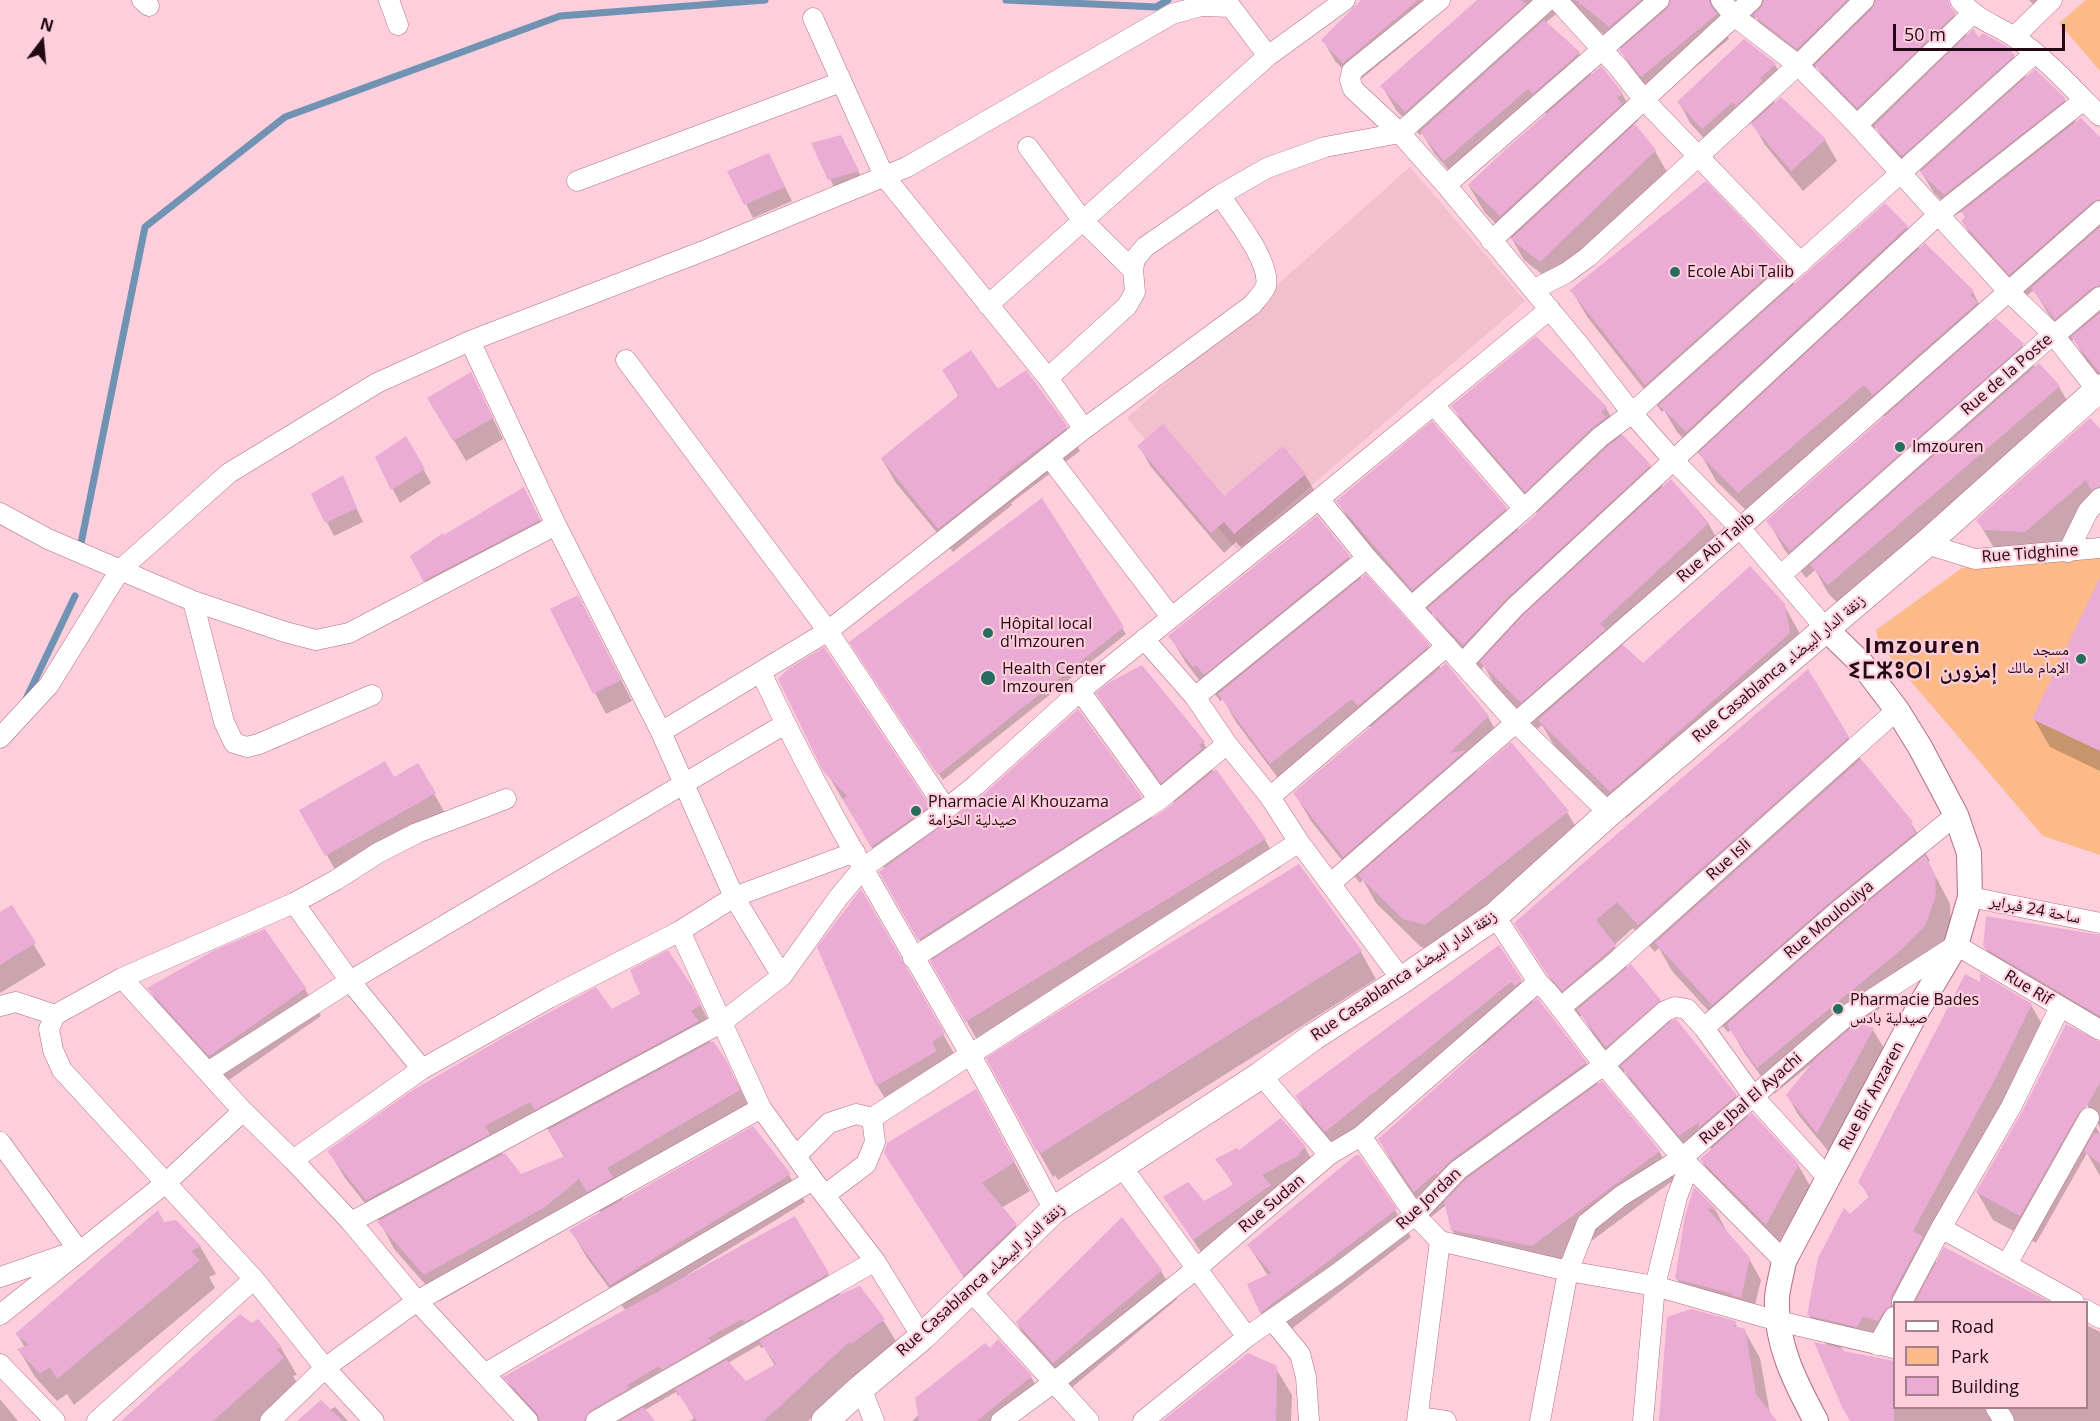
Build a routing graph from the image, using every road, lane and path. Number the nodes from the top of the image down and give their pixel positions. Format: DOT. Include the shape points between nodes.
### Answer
graph roads {
  1 [pos="389,0"];
  2 [pos="1440,0"];
  3 [pos="1548,0"];
  4 [pos="1557,0"];
  5 [pos="1659,0"];
  6 [pos="1721,0"];
  7 [pos="1752,0"];
  8 [pos="1864,0"];
  9 [pos="2052,0"];
  10 [pos="1338,5"];
  11 [pos="1966,7"];
  12 [pos="1734,16"];
  13 [pos="813,18"];
  14 [pos="398,25"];
  15 [pos="2014,37"];
  16 [pos="1602,51"];
  17 [pos="2035,53"];
  18 [pos="1268,56"];
  19 [pos="1798,65"];
  20 [pos="841,82"];
  21 [pos="1644,99"];
  22 [pos="2084,100"];
  23 [pos="2100,116"];
  24 [pos="1857,125"];
  25 [pos="1400,133"];
  26 [pos="1028,147"];
  27 [pos="1698,156"];
  28 [pos="1900,174"];
  29 [pos="884,176"];
  30 [pos="577,181"];
  31 [pos="1446,185"];
  32 [pos="1220,195"];
  33 [pos="2100,211"];
  34 [pos="1938,215"];
  35 [pos="1083,221"];
  36 [pos="1491,241"];
  37 [pos="1801,263"];
  38 [pos="1132,270"];
  39 [pos="1533,290"];
  40 [pos="2008,291"];
  41 [pos="2100,297"];
  42 [pos="988,305"];
  43 [pos="1550,309"];
  44 [pos="2053,334"];
  45 [pos="470,341"];
  46 [pos="626,360"];
  47 [pos="1048,378"];
  48 [pos="2099,389"];
  49 [pos="1434,405"];
  50 [pos="1632,413"];
  51 [pos="1084,429"];
  52 [pos="1050,458"];
  53 [pos="1673,460"];
  54 [pos="2100,498"];
  55 [pos="1319,499"];
  56 [pos="1524,509"];
  57 [pos="0,513"];
  58 [pos="556,525"];
  59 [pos="1740,528"];
  60 [pos="1926,544"];
  61 [pos="2100,548"];
  62 [pos="2068,552"];
  63 [pos="1367,558"];
  64 [pos="120,570"];
  65 [pos="1781,575"];
  66 [pos="193,602"];
  67 [pos="1412,606"];
  68 [pos="1171,617"];
  69 [pos="1826,629"];
  70 [pos="828,631"];
  71 [pos="1144,639"];
  72 [pos="1447,646"];
  73 [pos="1463,663"];
  74 [pos="761,672"];
  75 [pos="1080,691"];
  76 [pos="372,695"];
  77 [pos="1195,697"];
  78 [pos="1897,710"];
  79 [pos="1515,722"];
  80 [pos="785,724"];
  81 [pos="661,732"];
  82 [pos="0,738"];
  83 [pos="1227,744"];
  84 [pos="685,783"];
  85 [pos="1270,797"];
  86 [pos="506,799"];
  87 [pos="1159,800"];
  88 [pos="946,809"];
  89 [pos="1609,813"];
  90 [pos="1956,815"];
  91 [pos="1299,842"];
  92 [pos="859,860"];
  93 [pos="1330,884"];
  94 [pos="734,897"];
  95 [pos="1970,897"];
  96 [pos="294,903"];
  97 [pos="1495,915"];
  98 [pos="2100,923"];
  99 [pos="680,932"];
  100 [pos="1956,945"];
  101 [pos="913,958"];
  102 [pos="782,976"];
  103 [pos="122,978"];
  104 [pos="1402,980"];
  105 [pos="350,981"];
  106 [pos="1538,982"];
  107 [pos="0,1006"];
  108 [pos="2060,1007"];
  109 [pos="1560,1008"];
  110 [pos="55,1015"];
  111 [pos="721,1023"];
  112 [pos="1704,1028"];
  113 [pos="2100,1030"];
  114 [pos="971,1055"];
  115 [pos="1604,1065"];
  116 [pos="422,1069"];
  117 [pos="208,1072"];
  118 [pos="1261,1075"];
  119 [pos="1753,1096"];
  120 [pos="761,1108"];
  121 [pos="243,1111"];
  122 [pos="872,1118"];
  123 [pos="2089,1118"];
  124 [pos="1361,1136"];
  125 [pos="0,1142"];
  126 [pos="1329,1155"];
  127 [pos="796,1156"];
  128 [pos="293,1160"];
  129 [pos="1686,1162"];
  130 [pos="1122,1167"];
  131 [pos="1828,1178"];
  132 [pos="167,1182"];
  133 [pos="819,1188"];
  134 [pos="1054,1210"];
  135 [pos="1415,1215"];
  136 [pos="351,1222"];
  137 [pos="1941,1228"];
  138 [pos="1440,1241"];
  139 [pos="79,1251"];
  140 [pos="875,1261"];
  141 [pos="1784,1261"];
  142 [pos="2007,1264"];
  143 [pos="1196,1269"];
  144 [pos="1568,1270"];
  145 [pos="0,1277"];
  146 [pos="254,1279"];
  147 [pos="1655,1286"];
  148 [pos="970,1290"];
  149 [pos="417,1301"];
  150 [pos="1903,1301"];
  151 [pos="2072,1301"];
  152 [pos="0,1315"];
  153 [pos="1272,1320"];
  154 [pos="1778,1321"];
  155 [pos="1893,1321"];
  156 [pos="922,1337"];
  157 [pos="1247,1337"];
  158 [pos="1886,1347"];
  159 [pos="0,1364"];
  160 [pos="325,1368"];
  161 [pos="484,1374"];
  162 [pos="1053,1383"];
  163 [pos="861,1388"];
  164 [pos="1418,1419"];
  165 [pos="55,1421"];
  166 [pos="97,1421"];
  167 [pos="270,1421"];
  168 [pos="374,1421"];
  169 [pos="528,1421"];
  170 [pos="596,1421"];
  171 [pos="825,1421"];
  172 [pos="874,1421"];
  173 [pos="1001,1421"];
  174 [pos="1089,1421"];
  175 [pos="1143,1421"];
  176 [pos="1309,1421"];
  177 [pos="1446,1421"];
  178 [pos="1540,1421"];
  179 [pos="1642,1421"];
  180 [pos="1816,1421"];
  1 -- 14 [label="street"];
  2 -- 25 [label="street" via="1352,71 1353,89"];
  3 -- 25 [label="street"];
  4 -- 16 [label="street"];
  5 -- 16 [label="street"];
  6 -- 12 [label="street"];
  7 -- 12 [label="street"];
  8 -- 19 [label="street"];
  9 -- 15 [label="street"];
  10 -- 18 [label="street"];
  11 -- 15 [label="street"];
  11 -- 24 [label="street"];
  12 -- 19 [label="street"];
  12 -- 21 [label="street"];
  13 -- 20 [label="street"];
  15 -- 17 [label="street"];
  16 -- 21 [label="street"];
  16 -- 31 [label="street"];
  17 -- 22 [label="street"];
  17 -- 28 [label="street"];
  18 -- 29 [label="street" via="1230,7 1201,6 1172,14 907,167"];
  18 -- 35 [label="street"];
  19 -- 24 [label="street"];
  19 -- 27 [label="street"];
  20 -- 29 [label="street"];
  20 -- 30 [label="street"];
  21 -- 27 [label="street"];
  21 -- 36 [label="street"];
  22 -- 23 [label="street"];
  22 -- 34 [label="street"];
  24 -- 28 [label="street"];
  25 -- 31 [label="street"];
  25 -- 32 [label="street" via="1325,147 1267,168"];
  26 -- 35 [label="street"];
  27 -- 37 [label="street"];
  27 -- 39 [label="street" via="1588,256"];
  28 -- 34 [label="street"];
  28 -- 37 [label="street"];
  29 -- 42 [label="street"];
  29 -- 45 [label="street"];
  31 -- 36 [label="street"];
  32 -- 38 [label="street" via="1145,247"];
  32 -- 51 [label="street" via="1263,262 1265,288 1252,305"];
  33 -- 40 [label="street, Rue Abi Talib"];
  34 -- 40 [label="street"];
  34 -- 53 [label="street"];
  35 -- 38 [label="street"];
  35 -- 42 [label="street"];
  36 -- 39 [label="street"];
  37 -- 50 [label="street"];
  38 -- 47 [label="street" via="1135,292 1127,306"];
  39 -- 43 [label="street"];
  40 -- 44 [label="street"];
  40 -- 59 [label="street, Rue Abi Talib"];
  41 -- 44 [label="street, Rue de la Poste"];
  42 -- 47 [label="street"];
  43 -- 49 [label="street"];
  43 -- 50 [label="street"];
  44 -- 48 [label="street"];
  44 -- 65 [label="street, Rue de la Poste"];
  45 -- 58 [label="street"];
  45 -- 64 [label="street" via="377,383 229,473"];
  46 -- 70 [label="street"];
  47 -- 51 [label="street"];
  48 -- 60 [label="main road, Rue Casablanca زنقة الدار البيضاء"];
  49 -- 55 [label="street"];
  49 -- 56 [label="street"];
  50 -- 53 [label="street"];
  50 -- 56 [label="street" via="1600,437"];
  51 -- 52 [label="street"];
  52 -- 68 [label="street"];
  52 -- 70 [label="street"];
  53 -- 59 [label="street"];
  53 -- 73 [label="street" via="1514,608"];
  54 -- 62 [label="street" via="2088,511"];
  55 -- 63 [label="street"];
  55 -- 68 [label="street"];
  56 -- 67 [label="street"];
  57 -- 64 [label="street" via="39,535"];
  58 -- 66 [label="street" via="349,633 316,640"];
  58 -- 81 [label="street"];
  59 -- 65 [label="street"];
  59 -- 79 [label="street, Rue Abi Talib"];
  60 -- 62 [label="street, Rue Tidghine" via="1975,559"];
  60 -- 69 [label="main road, Rue Casablanca زنقة الدار البيضاء"];
  61 -- 62 [label="street, Rue Tidghine"];
  63 -- 67 [label="street"];
  63 -- 77 [label="street"];
  64 -- 66 [label="street"];
  64 -- 82 [label="street" via="49,685"];
  65 -- 69 [label="street"];
  66 -- 76 [label="street" via="224,722 234,743 247,747 259,744"];
  67 -- 72 [label="street"];
  68 -- 71 [label="street"];
  69 -- 78 [label="street, Rue Bir Anzaren" via="1862,664"];
  69 -- 89 [label="main road, Rue Casablanca زنقة الدار البيضاء"];
  70 -- 74 [label="street"];
  70 -- 88 [label="street"];
  71 -- 75 [label="street"];
  71 -- 77 [label="street"];
  72 -- 73 [label="street"];
  72 -- 85 [label="street"];
  73 -- 79 [label="street"];
  74 -- 80 [label="street"];
  74 -- 81 [label="street"];
  75 -- 87 [label="street"];
  75 -- 88 [label="street"];
  77 -- 83 [label="street"];
  78 -- 90 [label="street, Rue Bir Anzaren"];
  78 -- 109 [label="street, Rue Isli"];
  79 -- 89 [label="street"];
  79 -- 93 [label="street, Rue Abi Talib"];
  80 -- 84 [label="street"];
  80 -- 92 [label="street"];
  81 -- 84 [label="street"];
  83 -- 85 [label="street"];
  83 -- 87 [label="street"];
  84 -- 94 [label="street"];
  84 -- 105 [label="street"];
  85 -- 91 [label="street"];
  86 -- 96 [label="street" via="417,833"];
  87 -- 101 [label="street"];
  88 -- 92 [label="street"];
  89 -- 97 [label="main road, Rue Casablanca زنقة الدار البيضاء"];
  90 -- 95 [label="street, Rue Bir Anzaren" via="1969,853"];
  90 -- 112 [label="street, Rue Moulouiya"];
  91 -- 93 [label="street"];
  91 -- 114 [label="street"];
  92 -- 94 [label="street"];
  92 -- 101 [label="street"];
  92 -- 102 [label="street" via="838,898"];
  93 -- 104 [label="street"];
  94 -- 99 [label="street"];
  94 -- 102 [label="street"];
  95 -- 98 [label="street, ساحة 24 فبراير"];
  95 -- 100 [label="street, Rue Bir Anzaren"];
  96 -- 103 [label="street"];
  96 -- 105 [label="street"];
  97 -- 104 [label="main road, Rue Casablanca زنقة الدار البيضاء"];
  97 -- 106 [label="street"];
  99 -- 111 [label="street"];
  99 -- 116 [label="street" via="549,998"];
  100 -- 108 [label="street, Rue Rif"];
  100 -- 119 [label="street, Rue Jbal El Ayachi" via="1849,1014"];
  100 -- 131 [label="street, Rue Bir Anzaren"];
  101 -- 114 [label="street"];
  102 -- 111 [label="street"];
  103 -- 110 [label="street"];
  103 -- 117 [label="street"];
  104 -- 118 [label="main road, Rue Casablanca زنقة الدار البيضاء"];
  105 -- 116 [label="street"];
  105 -- 117 [label="street"];
  106 -- 109 [label="street"];
  106 -- 124 [label="street, Rue Sudan"];
  107 -- 110 [label="street" via="16,1002"];
  108 -- 113 [label="street, Rue Rif"];
  108 -- 137 [label="street" via="2012,1107"];
  109 -- 115 [label="street"];
  110 -- 132 [label="street" via="49,1029 62,1070"];
  111 -- 120 [label="street"];
  111 -- 136 [label="street"];
  112 -- 115 [label="street, Rue Jordan" via="1687,1009 1675,1007 1665,1011"];
  112 -- 119 [label="street"];
  114 -- 122 [label="street"];
  114 -- 134 [label="street"];
  115 -- 129 [label="street"];
  115 -- 135 [label="street, Rue Jordan" via="1458,1170"];
  116 -- 128 [label="street"];
  117 -- 121 [label="street"];
  118 -- 126 [label="street"];
  118 -- 130 [label="main road, Rue Casablanca زنقة الدار البيضاء"];
  119 -- 129 [label="street, Rue Jbal El Ayachi"];
  119 -- 131 [label="street"];
  120 -- 127 [label="street"];
  120 -- 149 [label="street"];
  121 -- 128 [label="street"];
  121 -- 132 [label="street"];
  122 -- 127 [label="street" via="856,1114 829,1123"];
  122 -- 133 [label="street" via="875,1142 866,1164"];
  123 -- 142 [label="street"];
  124 -- 126 [label="street, Rue Sudan"];
  124 -- 135 [label="street"];
  125 -- 139 [label="street"];
  126 -- 143 [label="street, Rue Sudan"];
  127 -- 133 [label="street"];
  128 -- 136 [label="street"];
  129 -- 141 [label="street"];
  129 -- 144 [label="street, Rue Jbal El Ayachi" via="1620,1196 1587,1223"];
  129 -- 147 [label="street"];
  130 -- 134 [label="main road, Rue Casablanca زنقة الدار البيضاء"];
  130 -- 143 [label="street"];
  131 -- 141 [label="street, Rue Bir Anzaren"];
  132 -- 139 [label="street"];
  132 -- 146 [label="street"];
  133 -- 140 [label="street"];
  133 -- 161 [label="street"];
  134 -- 148 [label="main road, Rue Casablanca زنقة الدار البيضاء"];
  135 -- 138 [label="street"];
  135 -- 153 [label="street, Rue Jordan"];
  136 -- 149 [label="street"];
  137 -- 142 [label="street"];
  137 -- 150 [label="street"];
  138 -- 144 [label="street"];
  138 -- 164 [label="street"];
  139 -- 145 [label="street"];
  139 -- 152 [label="street"];
  140 -- 156 [label="street"];
  140 -- 170 [label="street"];
  141 -- 154 [label="street, Rue Bir Anzaren" via="1777,1296"];
  142 -- 151 [label="street"];
  143 -- 157 [label="street"];
  143 -- 162 [label="street, Rue Sudan"];
  144 -- 147 [label="street"];
  144 -- 178 [label="street, Rue Jbal El Ayachi"];
  146 -- 160 [label="street"];
  146 -- 166 [label="street"];
  147 -- 154 [label="street"];
  147 -- 179 [label="street"];
  148 -- 156 [label="main road, Rue Casablanca زنقة الدار البيضاء"];
  148 -- 162 [label="street"];
  149 -- 160 [label="street"];
  149 -- 161 [label="street"];
  153 -- 157 [label="street, Rue Jordan"];
  153 -- 176 [label="street" via="1300,1354"];
  154 -- 158 [label="street"];
  154 -- 180 [label="street, Rue Bir Anzaren" via="1795,1383"];
  155 -- 158 [label="street"];
  156 -- 163 [label="main road, Rue Casablanca زنقة الدار البيضاء"];
  157 -- 175 [label="street, Rue Jordan"];
  159 -- 165 [label="street"];
  160 -- 167 [label="street"];
  160 -- 168 [label="street"];
  161 -- 169 [label="street"];
  162 -- 173 [label="street, Rue Sudan"];
  162 -- 174 [label="street"];
  163 -- 171 [label="main road, Rue Casablanca زنقة الدار البيضاء"];
  163 -- 172 [label="street"];
  164 -- 177 [label="street"];
}
